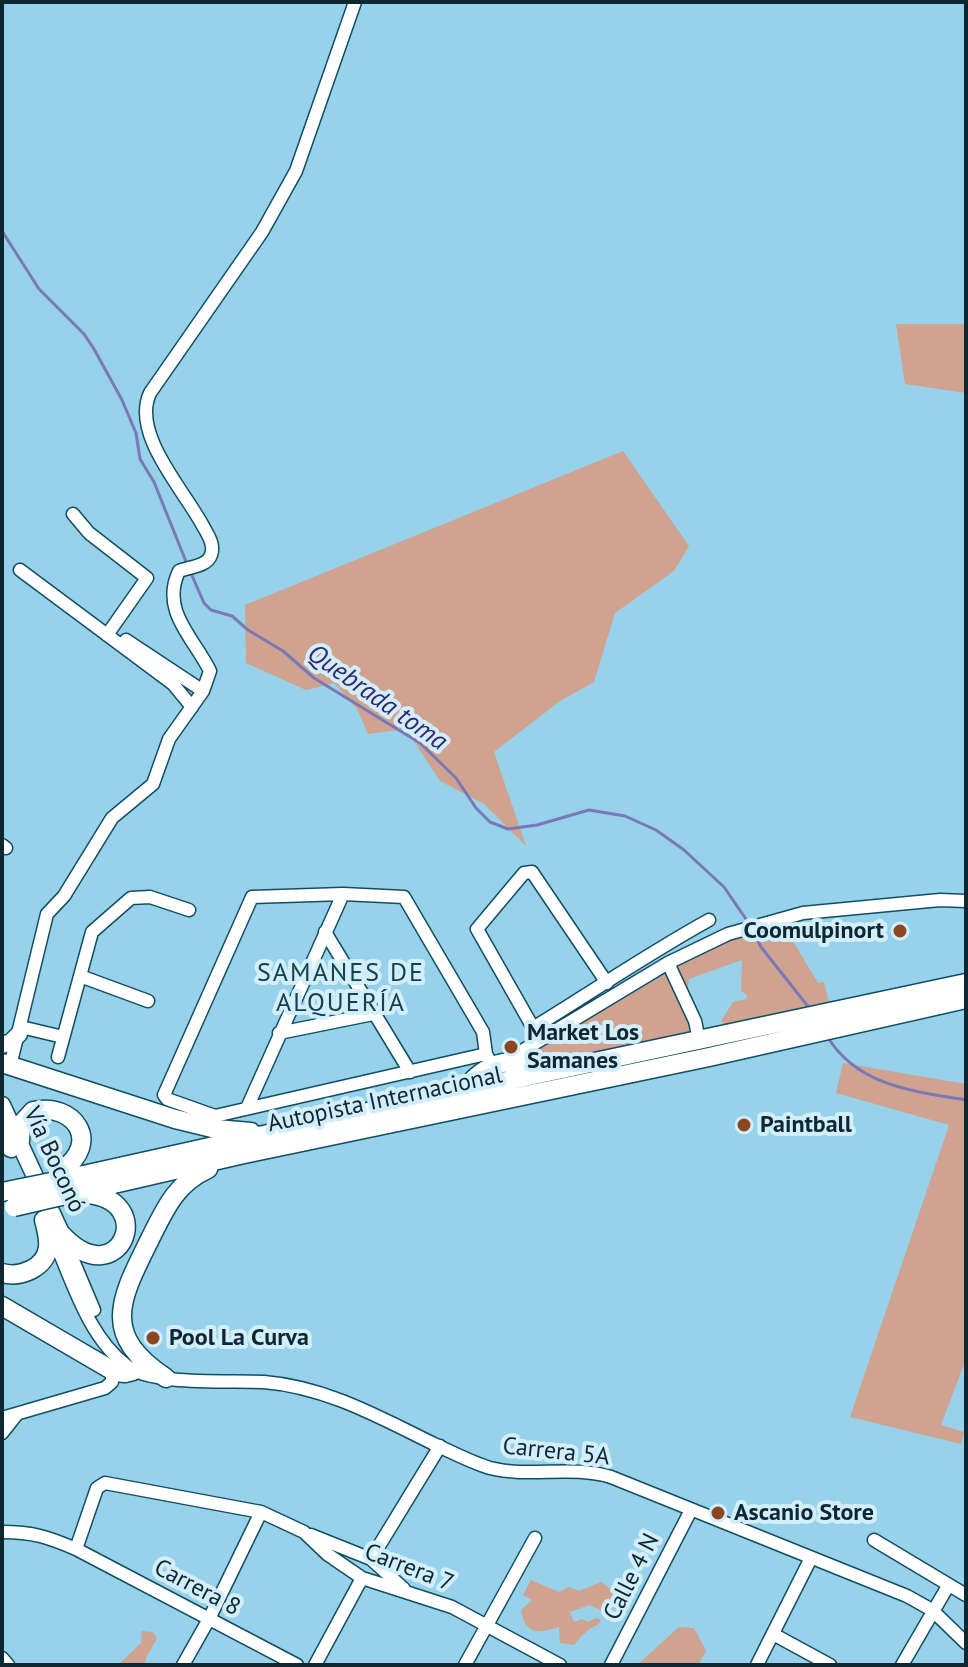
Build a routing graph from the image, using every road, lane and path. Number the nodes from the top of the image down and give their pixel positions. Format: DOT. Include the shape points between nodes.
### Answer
graph roads {
  1 [pos="355,2"];
  2 [pos="73,514"];
  3 [pos="20,570"];
  4 [pos="105,631"];
  5 [pos="147,660"];
  6 [pos="203,691"];
  7 [pos="192,707"];
  8 [pos="343,894"];
  9 [pos="966,901"];
  10 [pos="189,910"];
  11 [pos="709,920"];
  12 [pos="325,932"];
  13 [pos="668,963"];
  14 [pos="80,976"];
  15 [pos="607,983"];
  16 [pos="966,983"];
  17 [pos="966,999"];
  18 [pos="148,1001"];
  19 [pos="373,1014"];
  20 [pos="533,1028"];
  21 [pos="20,1030"];
  22 [pos="279,1033"];
  23 [pos="540,1040"];
  24 [pos="699,1040"];
  25 [pos="2,1045"];
  26 [pos="494,1060"];
  27 [pos="6,1065"];
  28 [pos="556,1071"];
  29 [pos="410,1072"];
  30 [pos="462,1092"];
  31 [pos="2,1105"];
  32 [pos="247,1108"];
  33 [pos="2,1124"];
  34 [pos="278,1132"];
  35 [pos="11,1141"];
  36 [pos="244,1154"];
  37 [pos="67,1184"];
  38 [pos="6,1206"];
  39 [pos="44,1220"];
  40 [pos="62,1235"];
  41 [pos="2,1273"];
  42 [pos="2,1306"];
  43 [pos="112,1370"];
  44 [pos="133,1371"];
  45 [pos="166,1378"];
  46 [pos="17,1414"];
  47 [pos="2,1418"];
  48 [pos="2,1433"];
  49 [pos="440,1446"];
  50 [pos="691,1510"];
  51 [pos="261,1512"];
  52 [pos="2,1532"];
  53 [pos="304,1532"];
  54 [pos="535,1538"];
  55 [pos="874,1540"];
  56 [pos="76,1549"];
  57 [pos="811,1558"];
  58 [pos="371,1559"];
  59 [pos="362,1578"];
  60 [pos="948,1586"];
  61 [pos="407,1591"];
  62 [pos="966,1595"];
  63 [pos="932,1610"];
  64 [pos="209,1619"];
  65 [pos="487,1624"];
  66 [pos="773,1634"];
  67 [pos="966,1643"];
  68 [pos="2,1658"];
  69 [pos="8,1665"];
  70 [pos="183,1665"];
  71 [pos="297,1665"];
  72 [pos="315,1665"];
  73 [pos="465,1665"];
  74 [pos="560,1665"];
  75 [pos="611,1665"];
  76 [pos="757,1665"];
  77 [pos="830,1665"];
  78 [pos="902,1665"];
  1 -- 6 [label="street" via="296,171 262,232 145,405 151,440 211,542 205,563 179,571 174,581 175,615 210,671"];
  2 -- 4 [label="street" via="89,533 146,575"];
  3 -- 4 [label="street"];
  4 -- 5 [label="street"];
  5 -- 6 [label="street"];
  5 -- 7 [label="street"];
  6 -- 7 [label="street"];
  7 -- 21 [label="street" via="169,739 153,784 112,818 47,914"];
  8 -- 12 [label="street"];
  8 -- 26 [label="street" via="399,895 408,900"];
  8 -- 32 [label="street" via="252,897 165,1090 167,1099 209,1116"];
  9 -- 13 [label="street" via="803,913 728,934"];
  10 -- 14 [label="street" via="150,897 131,898 92,932"];
  11 -- 15 [label="street"];
  12 -- 19 [label="street"];
  12 -- 22 [label="street"];
  13 -- 23 [label="street"];
  13 -- 24 [label="street"];
  14 -- 18 [label="street"];
  14 -- 21 [label="street" via="61,1046"];
  15 -- 20 [label="street"];
  15 -- 20 [label="street" via="532,872 524,873 477,929"];
  16 -- 24 [label="highway, Autopista Internacional"];
  17 -- 36 [label="highway, Autopista Internacional"];
  19 -- 22 [label="street"];
  19 -- 29 [label="street"];
  20 -- 23 [label="street"];
  21 -- 25 [label="main road"];
  21 -- 27 [label="street"];
  22 -- 32 [label="street"];
  23 -- 26 [label="street"];
  24 -- 28 [label="highway, Autopista Internacional"];
  26 -- 28 [label="highway"];
  26 -- 29 [label="street"];
  26 -- 30 [label="highway"];
  27 -- 34 [label="highway" via="204,1127"];
  28 -- 30 [label="highway, Autopista Internacional"];
  29 -- 32 [label="street"];
  30 -- 34 [label="highway, Autopista Internacional"];
  31 -- 35 [label="main road, Vía Boconó"];
  33 -- 35 [label="main road, Vía Boconó"];
  34 -- 37 [label="highway, Autopista Internacional"];
  35 -- 37 [label="highway" via="33,1111 70,1119 81,1130 83,1144"];
  35 -- 39 [label="main road, Vía Boconó"];
  35 -- 40 [label="main road, Vía Boconó"];
  36 -- 37 [label="highway, Autopista Internacional"];
  36 -- 45 [label="highway" via="196,1174 180,1187 124,1295 122,1315 130,1346"];
  37 -- 38 [label="highway, Autopista Internacional, bridge"];
  37 -- 38 [label="highway, Autopista Internacional, bridge" via="23,1188"];
  37 -- 40 [label="highway" via="116,1204 125,1217 126,1235 116,1251 96,1256 80,1251"];
  39 -- 41 [label="highway" via="48,1247 42,1261 22,1274"];
  39 -- 44 [label="street" via="95,1329"];
  40 -- 45 [label="street, Carrera 5A" via="111,1342 132,1363"];
  42 -- 43 [label="highway"];
  43 -- 44 [label="highway"];
  43 -- 46 [label="street" via="110,1386"];
  44 -- 45 [label="street, Carrera 5A"];
  45 -- 49 [label="street, Carrera 5A" via="309,1388"];
  46 -- 47 [label="street"];
  46 -- 48 [label="street"];
  49 -- 50 [label="street, Carrera 5A" via="506,1471 602,1474"];
  49 -- 58 [label="street"];
  50 -- 57 [label="street, Carrera 5A"];
  50 -- 75 [label="street, Calle 4 N"];
  51 -- 53 [label="street, Carrera 7"];
  51 -- 56 [label="street, Carrera 7" via="105,1483 97,1488"];
  51 -- 64 [label="street"];
  52 -- 56 [label="street, Carrera 8" via="43,1535"];
  53 -- 58 [label="street"];
  53 -- 59 [label="street, Carrera 7"];
  54 -- 65 [label="street"];
  55 -- 60 [label="street"];
  56 -- 64 [label="street, Carrera 8"];
  57 -- 63 [label="street, Carrera 5A"];
  57 -- 66 [label="street"];
  58 -- 61 [label="street"];
  59 -- 61 [label="street, Carrera 7"];
  59 -- 72 [label="street"];
  60 -- 62 [label="street"];
  60 -- 63 [label="street"];
  61 -- 65 [label="street, Carrera 7"];
  63 -- 67 [label="street, Carrera 5A"];
  63 -- 78 [label="street"];
  64 -- 70 [label="street"];
  64 -- 71 [label="street, Carrera 8"];
  65 -- 73 [label="street"];
  65 -- 74 [label="street, Carrera 7"];
  66 -- 76 [label="street"];
  66 -- 77 [label="street"];
  68 -- 69 [label="street"];
}
